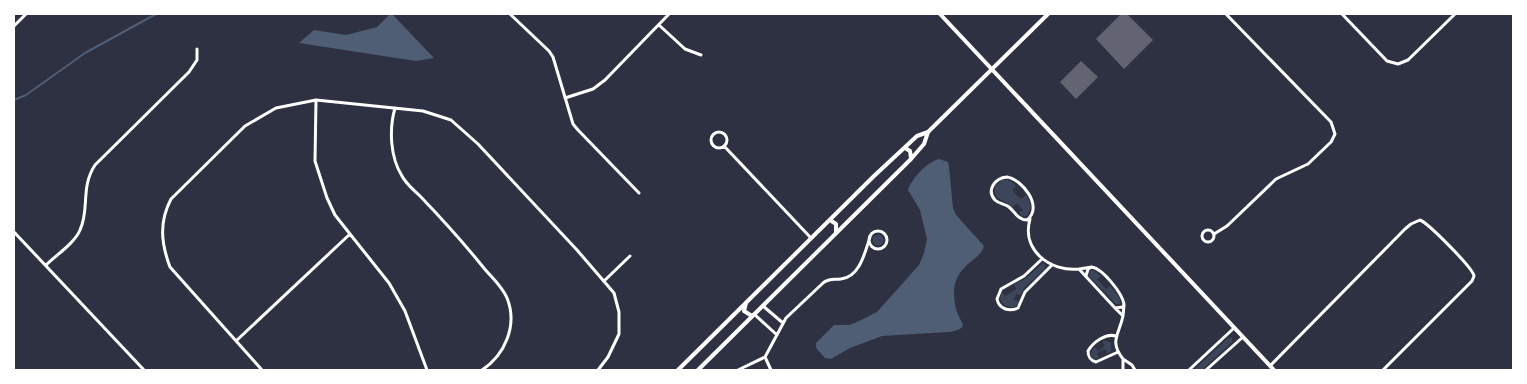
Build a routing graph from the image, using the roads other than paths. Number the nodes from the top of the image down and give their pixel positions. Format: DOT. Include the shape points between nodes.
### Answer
graph roads {
  1 [pos="26,14"];
  2 [pos="510,14"];
  3 [pos="669,14"];
  4 [pos="940,14"];
  5 [pos="1048,14"];
  6 [pos="1226,14"];
  7 [pos="1342,14"];
  8 [pos="1455,14"];
  9 [pos="659,25"];
  10 [pos="14,26"];
  11 [pos="197,49"];
  12 [pos="701,55"];
  13 [pos="991,70"];
  14 [pos="565,98"];
  15 [pos="316,100"];
  16 [pos="395,108"];
  17 [pos="928,132"];
  18 [pos="724,146"];
  19 [pos="904,148"];
  20 [pos="911,158"];
  21 [pos="639,193"];
  22 [pos="1030,217"];
  23 [pos="830,220"];
  24 [pos="1021,220"];
  25 [pos="1028,228"];
  26 [pos="14,232"];
  27 [pos="350,234"];
  28 [pos="835,234"];
  29 [pos="1214,234"];
  30 [pos="870,237"];
  31 [pos="811,238"];
  32 [pos="873,248"];
  33 [pos="865,251"];
  34 [pos="630,256"];
  35 [pos="1042,259"];
  36 [pos="46,265"];
  37 [pos="1051,266"];
  38 [pos="1092,267"];
  39 [pos="1079,270"];
  40 [pos="1086,276"];
  41 [pos="604,282"];
  42 [pos="746,303"];
  43 [pos="1124,304"];
  44 [pos="763,306"];
  45 [pos="1115,308"];
  46 [pos="753,315"];
  47 [pos="1123,316"];
  48 [pos="783,323"];
  49 [pos="1234,328"];
  50 [pos="777,335"];
  51 [pos="1116,336"];
  52 [pos="1242,336"];
  53 [pos="236,341"];
  54 [pos="1118,352"];
  55 [pos="765,357"];
  56 [pos="1123,360"];
  57 [pos="750,365"];
  58 [pos="1270,366"];
  59 [pos="144,370"];
  60 [pos="262,370"];
  61 [pos="427,370"];
  62 [pos="482,370"];
  63 [pos="598,370"];
  64 [pos="678,370"];
  65 [pos="698,370"];
  66 [pos="738,370"];
  67 [pos="752,370"];
  68 [pos="771,370"];
  69 [pos="1122,370"];
  70 [pos="1135,370"];
  71 [pos="1189,370"];
  72 [pos="1206,370"];
  73 [pos="1274,370"];
  74 [pos="1383,370"];
  1 -- 10 [label="street"];
  2 -- 14 [label="street" via="549,51"];
  3 -- 9 [label="street"];
  4 -- 13 [label="main road"];
  5 -- 13 [label="main road"];
  6 -- 29 [label="street" via="1331,122 1335,134 1327,146 1308,164 1276,179 1227,226"];
  7 -- 8 [label="street" via="1387,61 1398,64 1408,60"];
  9 -- 12 [label="street" via="685,49"];
  9 -- 14 [label="street" via="605,80 593,89"];
  11 -- 36 [label="street" via="197,60 189,72 95,165 86,182 80,231"];
  13 -- 17 [label="main road"];
  13 -- 49 [label="main road"];
  14 -- 21 [label="street" via="573,124"];
  15 -- 16 [label="street"];
  15 -- 27 [label="street" via="315,160 335,215"];
  15 -- 53 [label="street" via="276,108 246,126 171,199 166,209 162,227 170,267"];
  16 -- 41 [label="street" via="424,111 451,120 478,144"];
  16 -- 62 [label="street" via="392,146 402,177 458,237 501,288 507,299 511,316 508,337 501,353"];
  17 -- 19 [label="main road" via="917,136"];
  17 -- 20 [label="main road" via="924,144"];
  18 -- 18 [label="street" via="726,137 720,133 715,134 711,140 713,145 719,148"];
  18 -- 31 [label="street"];
  19 -- 20 [label="main road" via="910,151"];
  19 -- 23 [label="main road"];
  20 -- 28 [label="main road"];
  22 -- 24 [label="street"];
  22 -- 24 [label="street" via="1034,204 1031,197 1013,179 999,178 992,187 993,197 1009,207"];
  22 -- 25 [label="street"];
  23 -- 28 [label="main road" via="836,226"];
  23 -- 31 [label="main road"];
  24 -- 25 [label="street"];
  25 -- 35 [label="street" via="1032,246"];
  26 -- 36 [label="street"];
  27 -- 53 [label="street"];
  27 -- 61 [label="street" via="389,282 405,311"];
  28 -- 44 [label="main road"];
  29 -- 29 [label="street" via="1207,229 1201,236 1205,242 1209,242 1214,238"];
  30 -- 32 [label="street"];
  30 -- 32 [label="street" via="873,233 879,232 887,239 886,245 882,248"];
  30 -- 33 [label="street"];
  31 -- 42 [label="main road"];
  32 -- 33 [label="street"];
  33 -- 48 [label="street" via="852,276 823,282"];
  34 -- 41 [label="street"];
  35 -- 37 [label="street"];
  35 -- 37 [label="street" via="1024,276 1001,289 997,298 1002,308 1010,311 1018,308 1026,292"];
  36 -- 59 [label="street"];
  37 -- 39 [label="street"];
  38 -- 39 [label="street"];
  38 -- 40 [label="street" via="1086,271"];
  38 -- 43 [label="street" via="1098,269 1120,292"];
  39 -- 40 [label="street"];
  40 -- 45 [label="street"];
  41 -- 63 [label="street" via="614,293 619,324 617,341"];
  42 -- 46 [label="main road" via="744,311"];
  42 -- 64 [label="main road"];
  43 -- 45 [label="street" via="1121,308"];
  43 -- 47 [label="street"];
  44 -- 46 [label="main road"];
  44 -- 48 [label="street"];
  45 -- 47 [label="street"];
  46 -- 50 [label="street"];
  46 -- 65 [label="main road"];
  47 -- 51 [label="street"];
  48 -- 50 [label="street"];
  49 -- 52 [label="main road"];
  49 -- 71 [label="street"];
  50 -- 55 [label="street"];
  51 -- 54 [label="street"];
  51 -- 54 [label="street" via="1109,335 1101,339 1090,346 1088,353 1090,359 1096,362"];
  52 -- 58 [label="main road"];
  52 -- 72 [label="street"];
  53 -- 60 [label="street"];
  54 -- 56 [label="street"];
  55 -- 57 [label="street"];
  55 -- 68 [label="street"];
  56 -- 69 [label="street"];
  56 -- 70 [label="street"];
  57 -- 66 [label="street"];
  57 -- 67 [label="street"];
  58 -- 73 [label="main road"];
  58 -- 74 [label="street" via="1405,229 1418,220 1424,221 1472,270 1474,276 1472,281"];
}
